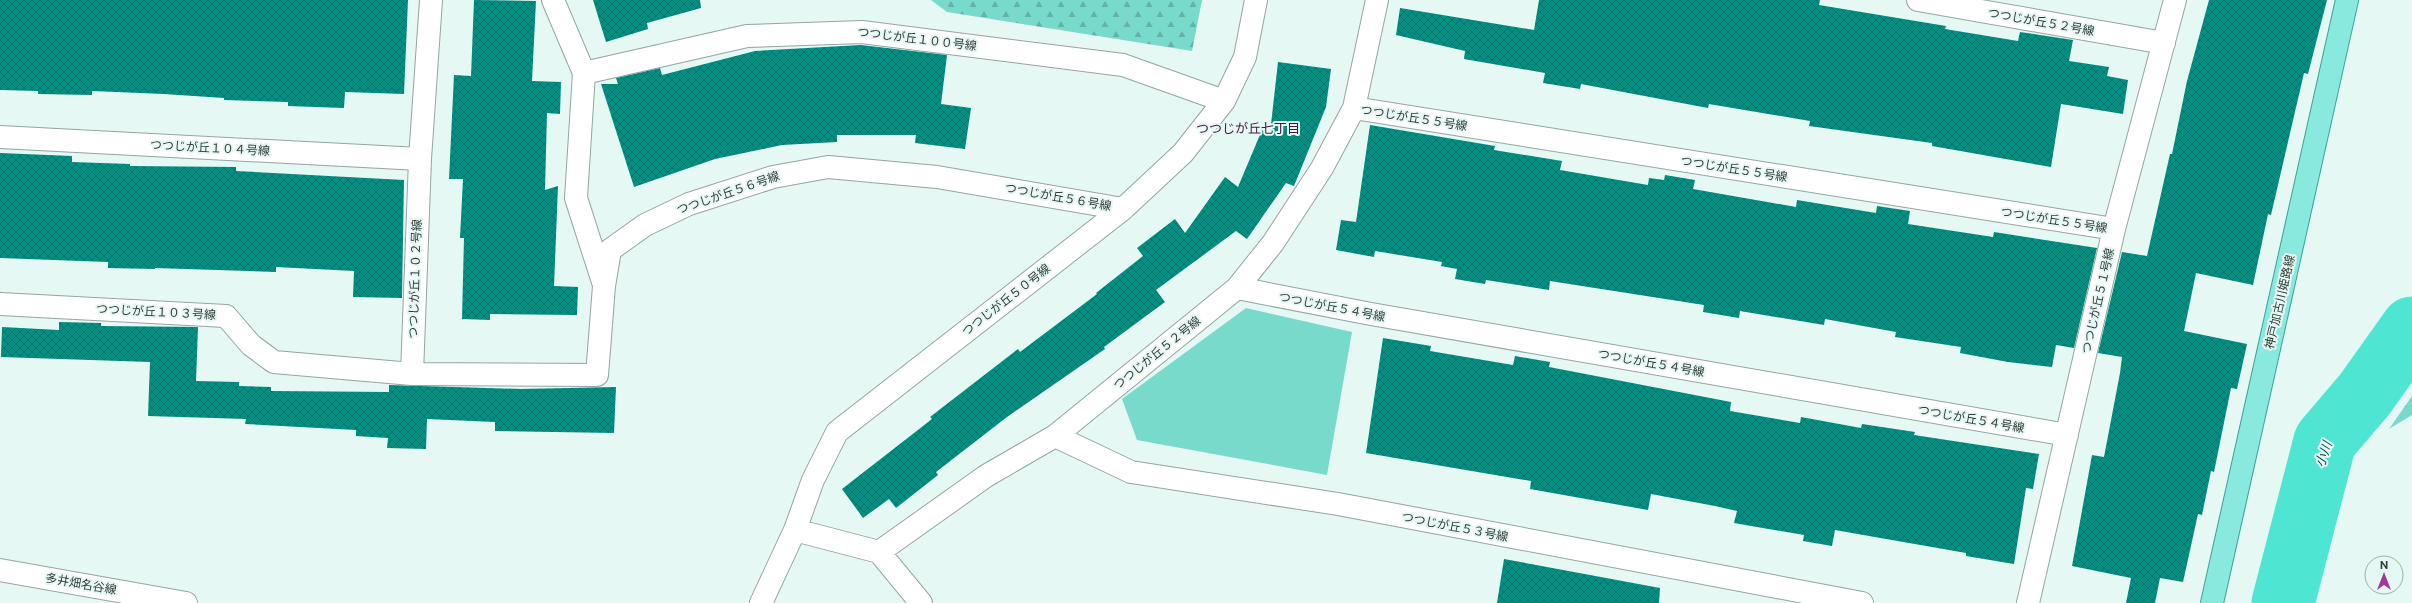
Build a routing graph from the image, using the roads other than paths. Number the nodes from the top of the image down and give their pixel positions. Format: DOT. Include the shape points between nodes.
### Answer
graph roads {
  1 [pos="431,0"];
  2 [pos="553,0"];
  3 [pos="1256,0"];
  4 [pos="1377,0"];
  5 [pos="1918,0"];
  6 [pos="2175,0"];
  7 [pos="2347,0"];
  8 [pos="2164,43"];
  9 [pos="584,73"];
  10 [pos="1224,101"];
  11 [pos="1354,108"];
  12 [pos="0,137"];
  13 [pos="420,159"];
  14 [pos="1123,209"];
  15 [pos="2114,229"];
  16 [pos="604,286"];
  17 [pos="1237,288"];
  18 [pos="0,304"];
  19 [pos="412,374"];
  20 [pos="2066,435"];
  21 [pos="1055,436"];
  22 [pos="795,530"];
  23 [pos="879,552"];
  24 [pos="0,570"];
  25 [pos="186,603"];
  26 [pos="761,603"];
  27 [pos="921,603"];
  28 [pos="1862,603"];
  29 [pos="2028,603"];
  30 [pos="2212,603"];
  1 -- 13 [label="street, つつじが丘１０２号線"];
  2 -- 9 [label="street"];
  3 -- 10 [label="street, つつじが丘５０号線" via="1245,56"];
  4 -- 11 [label="street, つつじが丘５２号線"];
  5 -- 8 [label="street, つつじが丘５２号線"];
  6 -- 8 [label="street, つつじが丘５１号線"];
  7 -- 30 [label="main road, 神戸加古川姫路線"];
  8 -- 15 [label="street, つつじが丘５１号線"];
  9 -- 10 [label="street, つつじが丘１００号線" via="748,36 862,32 1123,65"];
  9 -- 16 [label="street" via="576,198"];
  10 -- 14 [label="street, つつじが丘５０号線" via="1182,153"];
  11 -- 15 [label="street, つつじが丘５５号線"];
  11 -- 17 [label="street, つつじが丘５２号線" via="1322,168 1273,243"];
  12 -- 13 [label="street, つつじが丘１０４号線"];
  13 -- 19 [label="street, つつじが丘１０２号線"];
  14 -- 16 [label="street, つつじが丘５６号線" via="937,177 828,167 773,176 689,204 645,225 610,250"];
  14 -- 22 [label="street, つつじが丘５０号線" via="837,432 813,480"];
  15 -- 20 [label="street, つつじが丘５１号線"];
  16 -- 19 [label="street, つつじが丘５６号線" via="597,375"];
  17 -- 20 [label="street, つつじが丘５４号線"];
  17 -- 21 [label="street, つつじが丘５２号線"];
  18 -- 19 [label="street, つつじが丘１０３号線" via="226,316 251,345 274,362"];
  20 -- 29 [label="street, つつじが丘５１号線"];
  21 -- 23 [label="street, つつじが丘５２号線" via="986,476"];
  21 -- 28 [label="street, つつじが丘５３号線" via="1131,472 1338,504"];
  22 -- 23 [label="street"];
  22 -- 26 [label="street, つつじが丘５０号線"];
  23 -- 27 [label="street"];
  24 -- 25 [label="street, 多井畑名谷線"];
}
